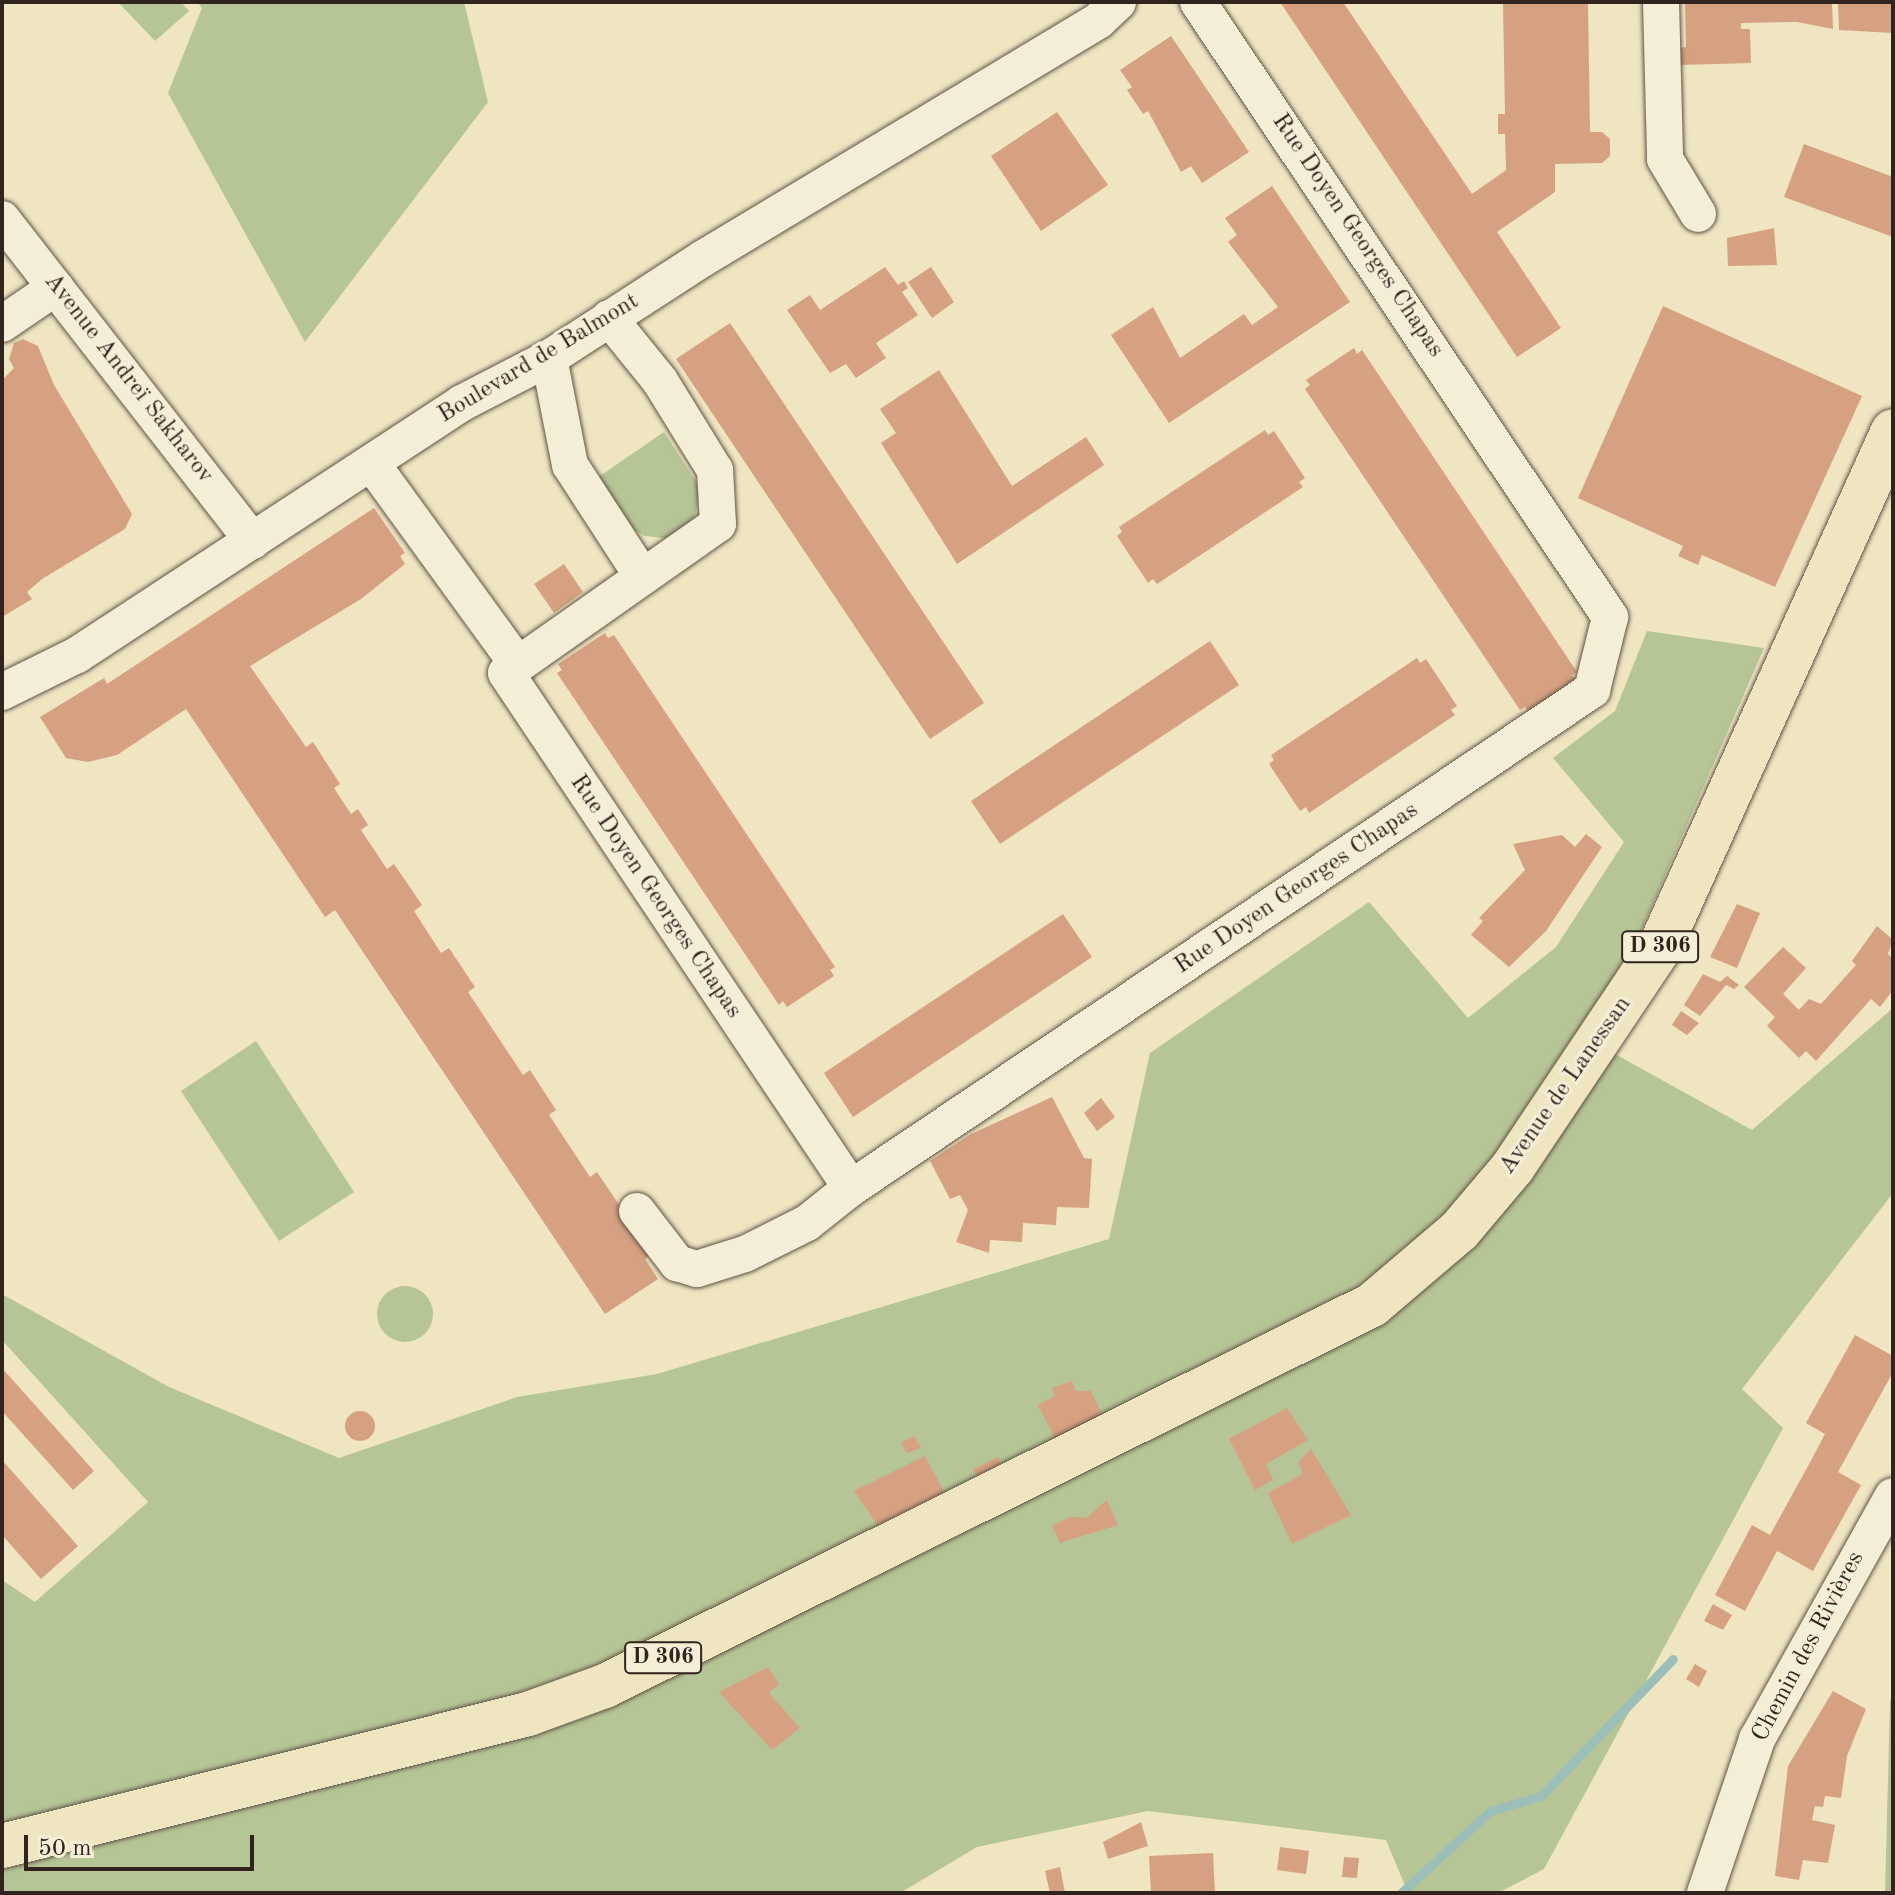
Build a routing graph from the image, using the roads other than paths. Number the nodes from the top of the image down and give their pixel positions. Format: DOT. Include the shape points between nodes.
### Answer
graph roads {
  1 [pos="1118,2"];
  2 [pos="1198,2"];
  3 [pos="1661,2"];
  4 [pos="1698,214"];
  5 [pos="2,219"];
  6 [pos="56,287"];
  7 [pos="609,318"];
  8 [pos="2,324"];
  9 [pos="549,358"];
  10 [pos="1893,431"];
  11 [pos="372,464"];
  12 [pos="253,541"];
  13 [pos="642,576"];
  14 [pos="518,665"];
  15 [pos="2,692"];
  16 [pos="851,1188"];
  17 [pos="637,1211"];
  18 [pos="1893,1496"];
  19 [pos="2,1846"];
  20 [pos="1705,1893"];
  1 -- 7 [label="street, Boulevard de Balmont" via="1099,20"];
  2 -- 16 [label="street, Rue Doyen Georges Chapas" via="1610,617 1592,690"];
  3 -- 4 [label="street" via="1665,159"];
  5 -- 6 [label="street, Avenue Andreï Sakharov"];
  6 -- 8 [label="street"];
  6 -- 12 [label="street, Avenue Andreï Sakharov"];
  7 -- 9 [label="street, Boulevard de Balmont"];
  7 -- 13 [label="street" via="660,381 715,470 718,524"];
  9 -- 11 [label="street, Boulevard de Balmont" via="462,403"];
  9 -- 13 [label="street" via="570,465"];
  10 -- 19 [label="main road, Avenue de Lanessan / D 306" via="1659,949 1513,1167 1418,1270 1372,1305 605,1686 528,1714"];
  11 -- 12 [label="street, Boulevard de Balmont"];
  11 -- 14 [label="street"];
  12 -- 15 [label="street, Boulevard de Balmont" via="77,655"];
  13 -- 14 [label="street"];
  14 -- 16 [label="street, Rue Doyen Georges Chapas" via="506,673"];
  16 -- 17 [label="street" via="807,1223 745,1254 697,1269 677,1263"];
  18 -- 20 [label="street, Chemin des Rivières" via="1757,1739"];
}
